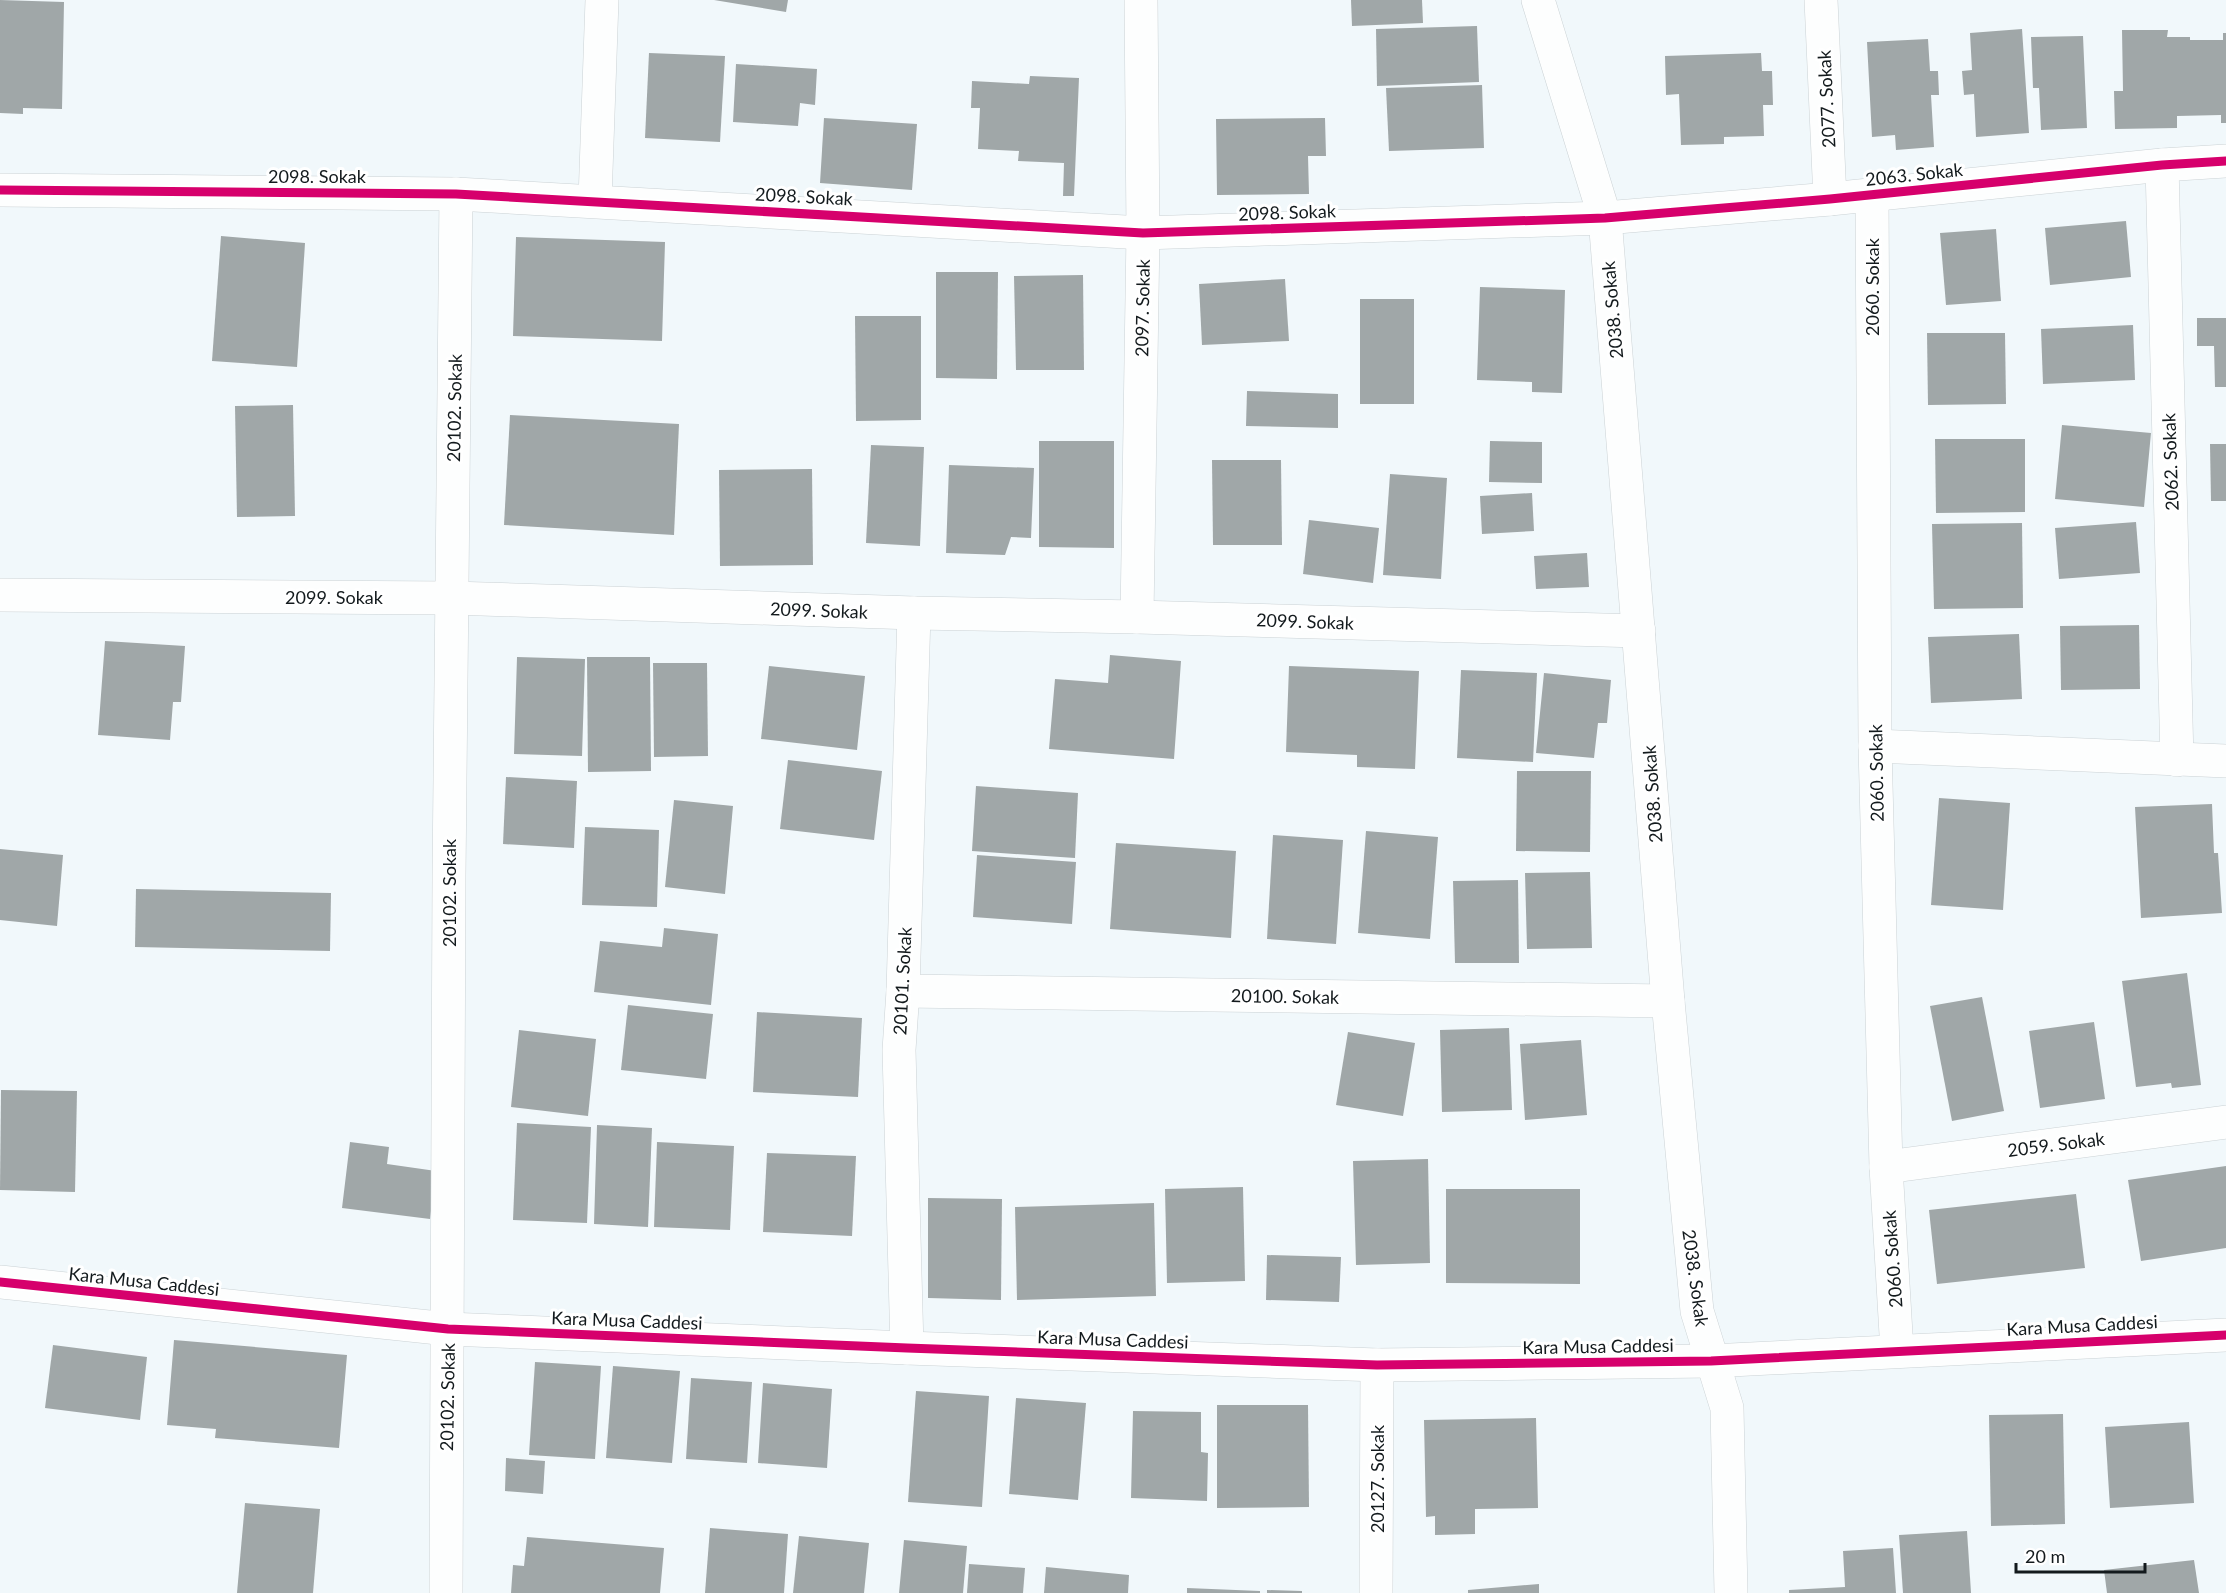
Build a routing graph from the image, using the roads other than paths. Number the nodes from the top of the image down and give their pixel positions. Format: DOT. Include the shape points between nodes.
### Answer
graph roads {
  1 [pos="602,0"];
  2 [pos="1141,0"];
  3 [pos="1538,0"];
  4 [pos="1821,0"];
  5 [pos="2226,161"];
  6 [pos="2162,165"];
  7 [pos="0,190"];
  8 [pos="456,194"];
  9 [pos="1872,195"];
  10 [pos="1830,199"];
  11 [pos="595,201"];
  12 [pos="1605,218"];
  13 [pos="1143,233"];
  14 [pos="0,595"];
  15 [pos="452,598"];
  16 [pos="914,613"];
  17 [pos="1137,616"];
  18 [pos="1639,631"];
  19 [pos="1875,746"];
  20 [pos="2178,760"];
  21 [pos="2226,761"];
  22 [pos="903,991"];
  23 [pos="1668,1001"];
  24 [pos="2226,1122"];
  25 [pos="1886,1167"];
  26 [pos="0,1282"];
  27 [pos="448,1329"];
  28 [pos="2226,1335"];
  29 [pos="907,1348"];
  30 [pos="1897,1351"];
  31 [pos="1711,1361"];
  32 [pos="1377,1365"];
  33 [pos="446,1593"];
  34 [pos="1376,1593"];
  35 [pos="1731,1593"];
  1 -- 11 [label="street"];
  2 -- 13 [label="street, 2097. Sokak"];
  3 -- 12 [label="street, 2038. Sokak"];
  4 -- 10 [label="street, 2077. Sokak"];
  5 -- 6 [label="street, 2063. Sokak"];
  6 -- 9 [label="street, 2063. Sokak"];
  6 -- 20 [label="street, 2062. Sokak"];
  7 -- 8 [label="street, 2098. Sokak"];
  8 -- 11 [label="street, 2098. Sokak"];
  8 -- 15 [label="street, 20102. Sokak"];
  9 -- 10 [label="street, 2063. Sokak"];
  9 -- 19 [label="street, 2060. Sokak"];
  10 -- 12 [label="street, 2063. Sokak"];
  11 -- 13 [label="street, 2098. Sokak"];
  12 -- 13 [label="street, 2098. Sokak"];
  12 -- 18 [label="street, 2038. Sokak"];
  13 -- 17 [label="street, 2097. Sokak"];
  14 -- 15 [label="street, 2099. Sokak"];
  15 -- 16 [label="street, 2099. Sokak"];
  15 -- 27 [label="street, 20102. Sokak"];
  16 -- 17 [label="street, 2099. Sokak"];
  16 -- 22 [label="street, 20101. Sokak"];
  17 -- 18 [label="street, 2099. Sokak"];
  18 -- 23 [label="street, 2038. Sokak"];
  19 -- 20 [label="street"];
  19 -- 25 [label="street, 2060. Sokak"];
  20 -- 21 [label="street"];
  22 -- 23 [label="street, 20100. Sokak"];
  22 -- 29 [label="street, 20101. Sokak" via="899,1050"];
  23 -- 31 [label="street, 2038. Sokak" via="1696,1311"];
  24 -- 25 [label="street, 2059. Sokak"];
  25 -- 30 [label="street, 2060. Sokak"];
  26 -- 27 [label="street, Kara Musa Caddesi"];
  27 -- 29 [label="street, Kara Musa Caddesi"];
  27 -- 33 [label="street, 20102. Sokak"];
  28 -- 30 [label="street, Kara Musa Caddesi"];
  29 -- 32 [label="street, Kara Musa Caddesi"];
  30 -- 31 [label="street, Kara Musa Caddesi"];
  31 -- 32 [label="street, Kara Musa Caddesi"];
  31 -- 35 [label="street, 2038. Sokak" via="1727,1408"];
  32 -- 34 [label="street, 20127. Sokak"];
}
